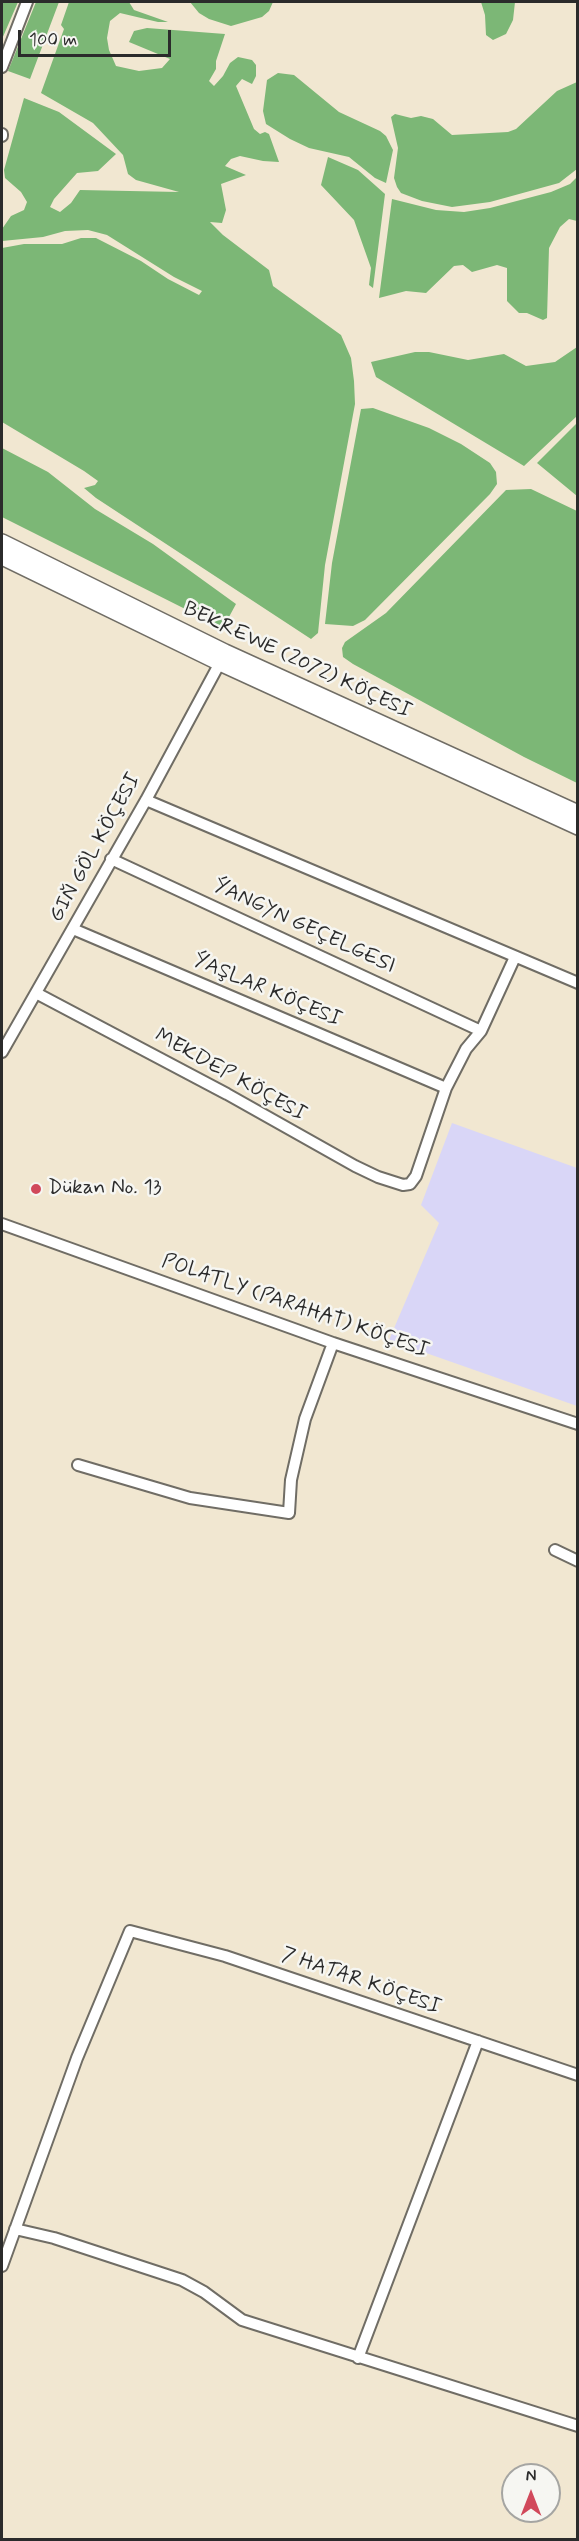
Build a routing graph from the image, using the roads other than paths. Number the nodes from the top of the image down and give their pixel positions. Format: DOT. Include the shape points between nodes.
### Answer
graph roads {
  1 [pos="27,2"];
  2 [pos="2,67"];
  3 [pos="2,542"];
  4 [pos="2,557"];
  5 [pos="223,657"];
  6 [pos="146,800"];
  7 [pos="578,813"];
  8 [pos="578,827"];
  9 [pos="111,859"];
  10 [pos="73,928"];
  11 [pos="515,957"];
  12 [pos="578,983"];
  13 [pos="36,993"];
  14 [pos="481,1031"];
  15 [pos="2,1052"];
  16 [pos="446,1088"];
  17 [pos="2,1224"];
  18 [pos="333,1343"];
  19 [pos="578,1424"];
  20 [pos="78,1466"];
  21 [pos="555,1550"];
  22 [pos="578,1561"];
  23 [pos="478,2042"];
  24 [pos="578,2075"];
  25 [pos="15,2229"];
  26 [pos="2,2266"];
  27 [pos="358,2358"];
  28 [pos="578,2426"];
  1 -- 2 [label="street"];
  3 -- 5 [label="main road, BEKREWE (2072) KÖÇESI"];
  4 -- 5 [label="main road, BEKREWE (2072) KÖÇESI"];
  5 -- 6 [label="street, GIŇ GÖL KÖÇESI"];
  5 -- 7 [label="main road, BEKREWE (2072) KÖÇESI"];
  5 -- 8 [label="main road, BEKREWE (2072) KÖÇESI"];
  6 -- 9 [label="street, GIŇ GÖL KÖÇESI"];
  6 -- 11 [label="street"];
  9 -- 10 [label="street, GIŇ GÖL KÖÇESI"];
  9 -- 14 [label="street, ÝANGYN GEÇELGESI"];
  10 -- 13 [label="street, GIŇ GÖL KÖÇESI"];
  10 -- 16 [label="street, ÝAŞLAR KÖÇESI"];
  11 -- 12 [label="street"];
  11 -- 14 [label="street"];
  13 -- 15 [label="street, GIŇ GÖL KÖÇESI"];
  13 -- 16 [label="street, MEKDEP KÖÇESI" via="370,1173 396,1183 410,1184 416,1176"];
  14 -- 16 [label="street" via="466,1049"];
  17 -- 18 [label="street, POLATLY (PARAHAT) KÖÇESI"];
  18 -- 19 [label="street, POLATLY (PARAHAT) KÖÇESI"];
  18 -- 20 [label="street" via="305,1419 291,1480 289,1513 190,1498"];
  21 -- 22 [label="street"];
  23 -- 24 [label="street, 7 HATAR KÖÇESI"];
  23 -- 25 [label="street, 7 HATAR KÖÇESI" via="225,1956 130,1931 77,2058"];
  23 -- 27 [label="street"];
  25 -- 26 [label="street"];
  25 -- 27 [label="street" via="182,2280 242,2320"];
  27 -- 28 [label="street"];
}
